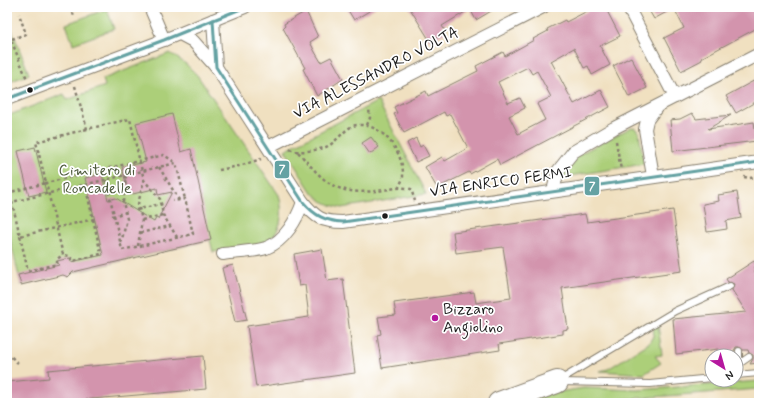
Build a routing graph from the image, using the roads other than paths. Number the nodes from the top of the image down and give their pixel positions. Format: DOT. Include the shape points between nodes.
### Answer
graph roads {
  1 [pos="150,7"];
  2 [pos="245,7"];
  3 [pos="543,7"];
  4 [pos="628,7"];
  5 [pos="218,14"];
  6 [pos="180,34"];
  7 [pos="164,40"];
  8 [pos="759,54"];
  9 [pos="216,67"];
  10 [pos="675,97"];
  11 [pos="7,100"];
  12 [pos="657,106"];
  13 [pos="619,126"];
  14 [pos="645,129"];
  15 [pos="263,150"];
  16 [pos="759,162"];
  17 [pos="653,176"];
  18 [pos="553,191"];
  19 [pos="303,202"];
  20 [pos="222,254"];
  21 [pos="730,286"];
  22 [pos="749,357"];
  23 [pos="744,360"];
  24 [pos="759,373"];
  25 [pos="744,374"];
  26 [pos="704,379"];
  27 [pos="557,382"];
  28 [pos="500,403"];
  1 -- 7 [label="street"];
  2 -- 5 [label="street"];
  3 -- 15 [label="street, VIA ALESSANDRO VOLTA"];
  4 -- 10 [label="street"];
  5 -- 6 [label="street"];
  5 -- 9 [label="street, VIA ENRICO FERMI"];
  6 -- 7 [label="street"];
  6 -- 9 [label="street, VIA ENRICO FERMI" via="193,41"];
  7 -- 11 [label="street"];
  8 -- 10 [label="street"];
  9 -- 15 [label="street, VIA ENRICO FERMI"];
  10 -- 12 [label="street"];
  12 -- 13 [label="street"];
  12 -- 14 [label="street" via="647,120"];
  13 -- 14 [label="street" via="636,123"];
  13 -- 18 [label="street" via="573,152 558,171"];
  14 -- 17 [label="street"];
  15 -- 19 [label="street, VIA ENRICO FERMI"];
  16 -- 17 [label="street, VIA ENRICO FERMI"];
  17 -- 18 [label="street, VIA ENRICO FERMI"];
  18 -- 19 [label="street, VIA ENRICO FERMI" via="343,222 326,222 313,214"];
  19 -- 20 [label="street" via="299,214 273,244 266,248"];
  21 -- 27 [label="lane" via="675,310"];
  22 -- 23 [label="lane"];
  24 -- 25 [label="lane"];
  26 -- 27 [label="lane" via="650,384"];
  27 -- 28 [label="highway"];
}
